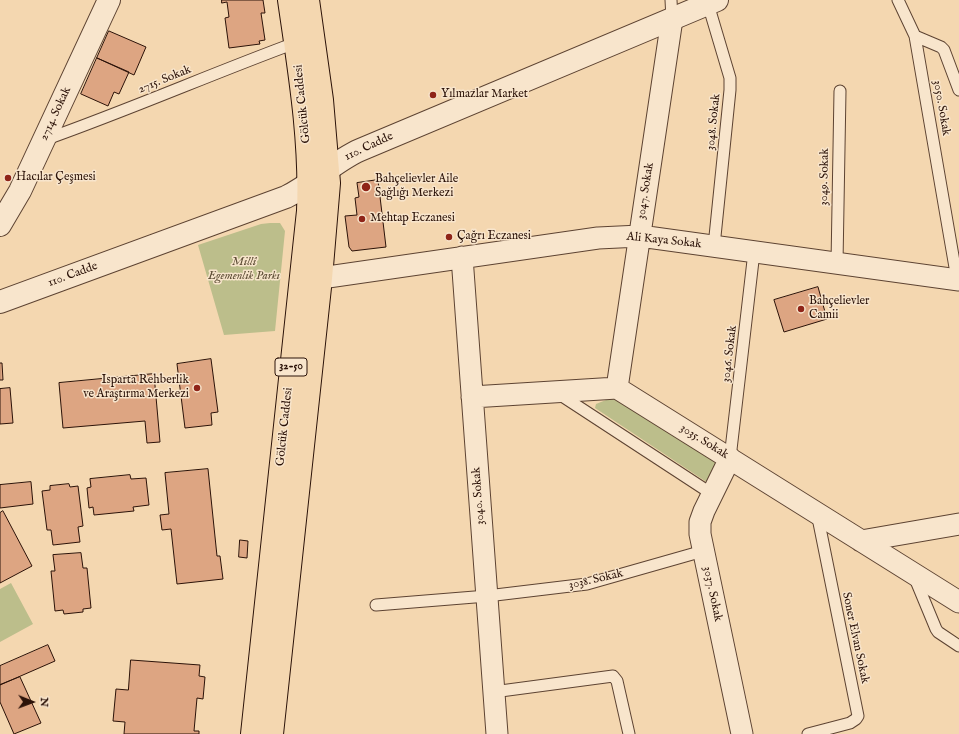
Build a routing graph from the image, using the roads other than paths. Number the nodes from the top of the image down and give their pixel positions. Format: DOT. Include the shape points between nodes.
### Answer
graph roads {
  1 [pos="109,0"];
  2 [pos="289,0"];
  3 [pos="308,0"];
  4 [pos="898,0"];
  5 [pos="712,2"];
  6 [pos="672,10"];
  7 [pos="916,36"];
  8 [pos="296,43"];
  9 [pos="959,90"];
  10 [pos="840,92"];
  11 [pos="44,141"];
  12 [pos="328,169"];
  13 [pos="309,184"];
  14 [pos="1,221"];
  15 [pos="640,236"];
  16 [pos="714,246"];
  17 [pos="754,252"];
  18 [pos="462,258"];
  19 [pos="837,263"];
  20 [pos="321,278"];
  21 [pos="958,279"];
  22 [pos="0,302"];
  23 [pos="618,388"];
  24 [pos="555,392"];
  25 [pos="472,397"];
  26 [pos="730,458"];
  27 [pos="712,494"];
  28 [pos="816,513"];
  29 [pos="959,524"];
  30 [pos="862,541"];
  31 [pos="704,551"];
  32 [pos="913,573"];
  33 [pos="487,596"];
  34 [pos="959,602"];
  35 [pos="376,605"];
  36 [pos="959,646"];
  37 [pos="494,692"];
  38 [pos="252,734"];
  39 [pos="272,734"];
  40 [pos="497,734"];
  41 [pos="629,734"];
  42 [pos="742,734"];
  43 [pos="808,734"];
  1 -- 11 [label="street, 2714. Sokak"];
  2 -- 8 [label="main road, Gölcük Caddesi / 32-50"];
  3 -- 12 [label="main road, Gölcük Caddesi / 32-50" via="322,100"];
  4 -- 7 [label="lane, 3050. Sokak"];
  5 -- 6 [label="street, 110. Cadde"];
  5 -- 16 [label="lane, 3048. Sokak" via="730,78"];
  6 -- 12 [label="street, 110. Cadde" via="349,155"];
  6 -- 15 [label="street, 3047. Sokak"];
  7 -- 9 [label="lane" via="944,50"];
  7 -- 21 [label="lane, 3050. Sokak"];
  8 -- 11 [label="lane, 2715. Sokak"];
  8 -- 13 [label="main road, Gölcük Caddesi / 32-50" via="307,138"];
  10 -- 19 [label="lane, 3049. Sokak"];
  11 -- 14 [label="street, 2714. Sokak" via="20,191"];
  12 -- 13 [label="street, 110. Cadde"];
  12 -- 20 [label="main road, Gölcük Caddesi / 32-50" via="327,217"];
  13 -- 22 [label="street, 110. Cadde" via="286,197"];
  13 -- 38 [label="main road, Gölcük Caddesi / 32-50"];
  15 -- 16 [label="street, Ali Kaya Sokak"];
  15 -- 18 [label="street, Ali Kaya Sokak" via="598,238"];
  15 -- 23 [label="street, 3047. Sokak"];
  16 -- 17 [label="street, Ali Kaya Sokak"];
  17 -- 19 [label="street, Ali Kaya Sokak"];
  17 -- 26 [label="lane, 3046. Sokak"];
  18 -- 20 [label="street, Ali Kaya Sokak"];
  18 -- 25 [label="street, 3040. Sokak"];
  19 -- 21 [label="street, Ali Kaya Sokak"];
  20 -- 39 [label="main road, Gölcük Caddesi / 32-50"];
  23 -- 24 [label="street"];
  23 -- 26 [label="street, 3035. Sokak"];
  24 -- 25 [label="street"];
  24 -- 27 [label="lane"];
  25 -- 33 [label="street, 3040. Sokak"];
  26 -- 27 [label="street, 3037. Sokak"];
  26 -- 28 [label="street, 3035. Sokak"];
  27 -- 31 [label="street, 3037. Sokak" via="700,522"];
  28 -- 30 [label="street, 3035. Sokak"];
  28 -- 43 [label="lane, Soner Elvan Sokak" via="858,716 850,723"];
  29 -- 30 [label="street"];
  30 -- 32 [label="street, 3035. Sokak"];
  31 -- 33 [label="lane, 3038. Sokak" via="587,584"];
  31 -- 42 [label="street, 3037. Sokak"];
  32 -- 34 [label="street, 3035. Sokak"];
  32 -- 36 [label="lane" via="936,629"];
  33 -- 35 [label="lane, 3038. Sokak"];
  33 -- 37 [label="street, 3040. Sokak"];
  37 -- 40 [label="street, 3040. Sokak"];
  37 -- 41 [label="lane" via="613,676 617,681"];
}
